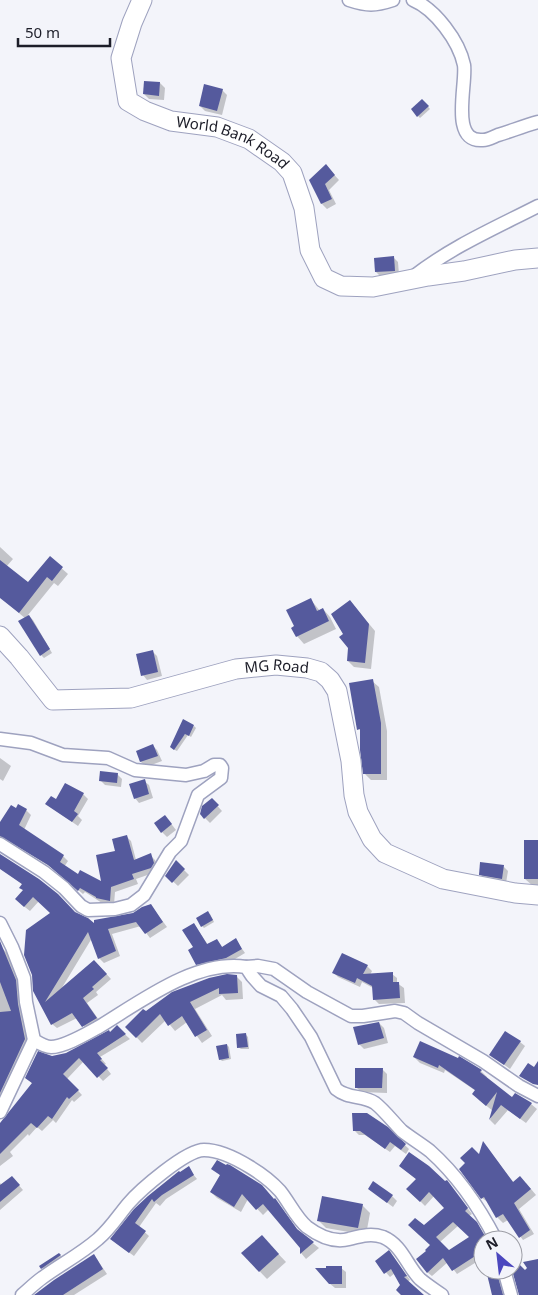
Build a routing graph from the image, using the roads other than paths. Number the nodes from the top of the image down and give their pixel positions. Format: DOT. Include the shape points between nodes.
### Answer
graph roads {
  1 [pos="142,0"];
  2 [pos="349,0"];
  3 [pos="393,0"];
  4 [pos="413,0"];
  5 [pos="538,122"];
  6 [pos="538,206"];
  7 [pos="538,258"];
  8 [pos="409,281"];
  9 [pos="0,636"];
  10 [pos="0,739"];
  11 [pos="0,844"];
  12 [pos="538,896"];
  13 [pos="0,923"];
  14 [pos="246,967"];
  15 [pos="34,1040"];
  16 [pos="538,1096"];
  17 [pos="0,1112"];
  18 [pos="490,1230"];
  19 [pos="506,1280"];
  20 [pos="22,1295"];
  21 [pos="442,1295"];
  22 [pos="510,1295"];
  1 -- 8 [label="main road, World Bank Road" via="121,58 128,101 171,122 216,127 249,139 282,162 292,173 304,208 310,250 324,278 341,286 373,287"];
  2 -- 3 [label="street" via="364,5"];
  4 -- 5 [label="street" via="434,14 455,44 464,64 462,122 470,138 483,140"];
  6 -- 8 [label="street" via="458,247"];
  7 -- 8 [label="main road, World Bank Road"];
  9 -- 12 [label="main road, MG Road" via="53,700 131,698 236,669 276,665 321,672 337,691 358,812 372,839 385,853 443,879"];
  10 -- 11 [label="street" via="31,743 63,755 108,758 134,770 186,775 220,765 223,774 198,795 182,841 170,852 144,895 131,905 88,910 44,872"];
  13 -- 15 [label="street" via="24,978"];
  14 -- 15 [label="street" via="227,966 183,978 63,1044 51,1047"];
  14 -- 16 [label="street" via="274,969 351,1016 395,1011 404,1013"];
  14 -- 18 [label="street" via="261,986 281,996 292,1009 311,1037 336,1089 376,1104 403,1132 446,1166 471,1196"];
  15 -- 17 [label="street"];
  19 -- 22 [label="street"];
  20 -- 21 [label="street" via="98,1239 147,1185 199,1150 226,1155 252,1168 280,1191 306,1226 327,1239 348,1240 367,1235 385,1238 397,1247 420,1279"];
}
